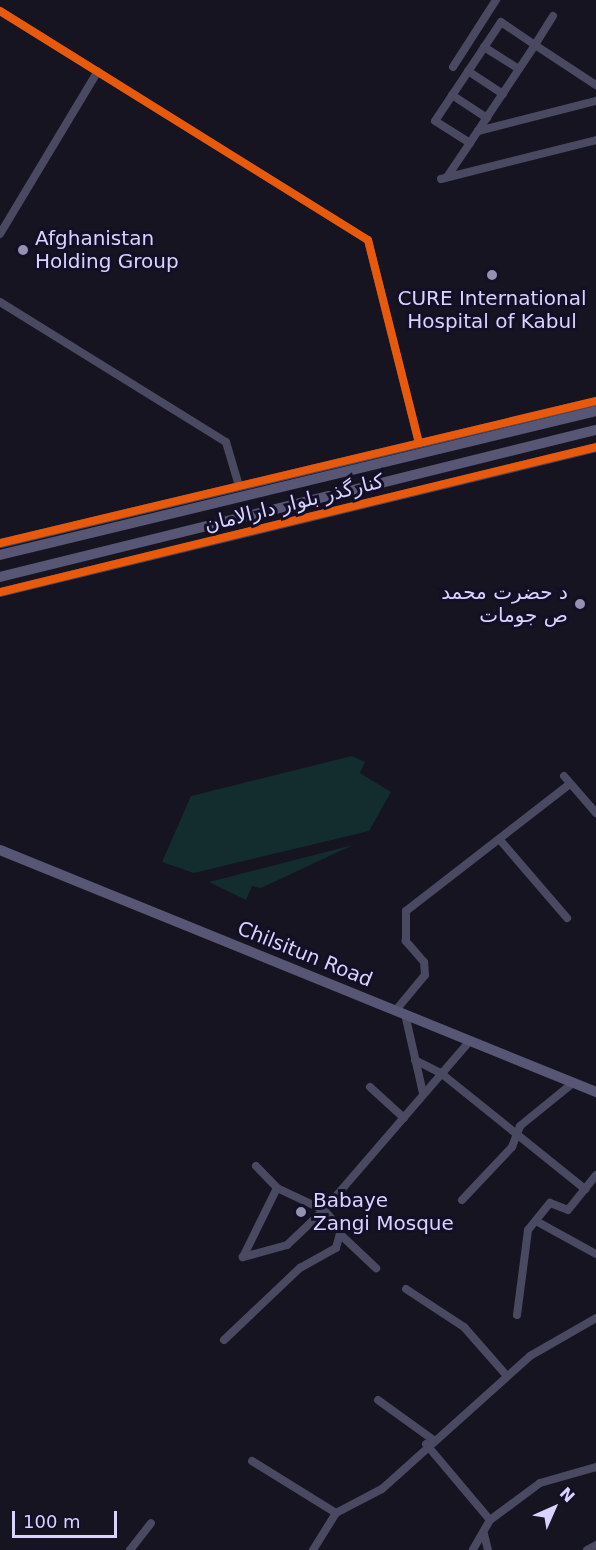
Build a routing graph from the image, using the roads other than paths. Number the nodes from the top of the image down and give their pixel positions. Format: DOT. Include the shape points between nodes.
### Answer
graph roads {
  1 [pos="496,0"];
  2 [pos="0,11"];
  3 [pos="553,16"];
  4 [pos="535,45"];
  5 [pos="484,47"];
  6 [pos="453,67"];
  7 [pos="519,69"];
  8 [pos="98,71"];
  9 [pos="468,71"];
  10 [pos="596,85"];
  11 [pos="503,94"];
  12 [pos="452,95"];
  13 [pos="596,101"];
  14 [pos="487,118"];
  15 [pos="478,131"];
  16 [pos="596,140"];
  17 [pos="471,143"];
  18 [pos="0,234"];
  19 [pos="0,302"];
  20 [pos="596,401"];
  21 [pos="596,411"];
  22 [pos="596,430"];
  23 [pos="596,447"];
  24 [pos="420,448"];
  25 [pos="432,472"];
  26 [pos="447,483"];
  27 [pos="239,486"];
  28 [pos="0,543"];
  29 [pos="0,555"];
  30 [pos="0,577"];
  31 [pos="0,592"];
  32 [pos="564,776"];
  33 [pos="567,786"];
  34 [pos="596,813"];
  35 [pos="500,840"];
  36 [pos="0,850"];
  37 [pos="567,918"];
  38 [pos="400,1012"];
  39 [pos="470,1041"];
  40 [pos="415,1060"];
  41 [pos="442,1074"];
  42 [pos="573,1083"];
  43 [pos="370,1087"];
  44 [pos="594,1088"];
  45 [pos="423,1093"];
  46 [pos="404,1118"];
  47 [pos="517,1131"];
  48 [pos="256,1166"];
  49 [pos="596,1175"];
  50 [pos="277,1188"];
  51 [pos="585,1189"];
  52 [pos="462,1200"];
  53 [pos="324,1210"];
  54 [pos="536,1221"];
  55 [pos="342,1236"];
  56 [pos="596,1254"];
  57 [pos="376,1268"];
  58 [pos="406,1289"];
  59 [pos="517,1315"];
  60 [pos="596,1318"];
  61 [pos="225,1340"];
  62 [pos="507,1376"];
  63 [pos="378,1400"];
  64 [pos="429,1442"];
  65 [pos="252,1461"];
  66 [pos="596,1467"];
  67 [pos="336,1513"];
  68 [pos="490,1520"];
  69 [pos="151,1523"];
  70 [pos="484,1534"];
  71 [pos="596,1545"];
  72 [pos="130,1550"];
  73 [pos="313,1550"];
  74 [pos="473,1550"];
  75 [pos="488,1550"];
  76 [pos="587,1550"];
  1 -- 6 [label="street"];
  2 -- 8 [label="street"];
  3 -- 4 [label="street"];
  4 -- 5 [label="street" via="501,22"];
  4 -- 7 [label="street"];
  4 -- 10 [label="street"];
  5 -- 7 [label="street"];
  5 -- 9 [label="street"];
  7 -- 11 [label="street"];
  8 -- 18 [label="street"];
  8 -- 24 [label="street" via="368,240"];
  9 -- 11 [label="street"];
  9 -- 12 [label="street"];
  11 -- 14 [label="street"];
  12 -- 14 [label="street"];
  12 -- 17 [label="street" via="435,121"];
  13 -- 15 [label="street"];
  14 -- 15 [label="street"];
  15 -- 17 [label="street"];
  16 -- 17 [label="street" via="444,178"];
  19 -- 27 [label="street" via="226,442"];
  20 -- 24 [label="street, کنارگذر بلوار دارالامان"];
  21 -- 24 [label="main road"];
  22 -- 25 [label="main road"];
  23 -- 26 [label="street, کنارگذر بلوار دارالامان"];
  24 -- 25 [label="main road"];
  24 -- 27 [label="street, کنارگذر بلوار دارالامان"];
  24 -- 29 [label="main road"];
  25 -- 26 [label="street"];
  25 -- 30 [label="main road"];
  26 -- 31 [label="street, کنارگذر بلوار دارالامان"];
  27 -- 28 [label="street, کنارگذر بلوار دارالامان"];
  32 -- 33 [label="street"];
  33 -- 34 [label="street"];
  33 -- 35 [label="street"];
  35 -- 37 [label="street"];
  35 -- 38 [label="street" via="406,911 406,940 424,962 425,975"];
  36 -- 38 [label="main road, Chilsitun Road"];
  38 -- 39 [label="main road, Chilsitun Road"];
  38 -- 40 [label="street"];
  39 -- 41 [label="street"];
  39 -- 42 [label="main road, Chilsitun Road"];
  40 -- 41 [label="street"];
  40 -- 45 [label="street"];
  41 -- 45 [label="street"];
  41 -- 47 [label="street"];
  42 -- 44 [label="main road, Chilsitun Road"];
  42 -- 47 [label="street"];
  43 -- 46 [label="street"];
  45 -- 46 [label="street"];
  46 -- 53 [label="street"];
  47 -- 51 [label="street"];
  47 -- 52 [label="street" via="491,1172"];
  48 -- 50 [label="street"];
  49 -- 51 [label="street"];
  50 -- 53 [label="street"];
  50 -- 53 [label="street" via="243,1257 287,1245"];
  51 -- 54 [label="street" via="568,1210 550,1203"];
  53 -- 55 [label="street"];
  54 -- 56 [label="street"];
  54 -- 59 [label="street" via="527,1233"];
  55 -- 57 [label="street"];
  55 -- 61 [label="street" via="336,1248 300,1268"];
  58 -- 62 [label="street" via="464,1327"];
  60 -- 62 [label="street" via="530,1356"];
  62 -- 64 [label="street"];
  63 -- 64 [label="street"];
  64 -- 67 [label="street" via="375,1494"];
  64 -- 68 [label="street"];
  65 -- 67 [label="street"];
  66 -- 68 [label="street" via="540,1483"];
  67 -- 73 [label="street"];
  68 -- 70 [label="street"];
  69 -- 72 [label="street"];
  70 -- 74 [label="street"];
  70 -- 75 [label="street"];
  71 -- 76 [label="street"];
}
